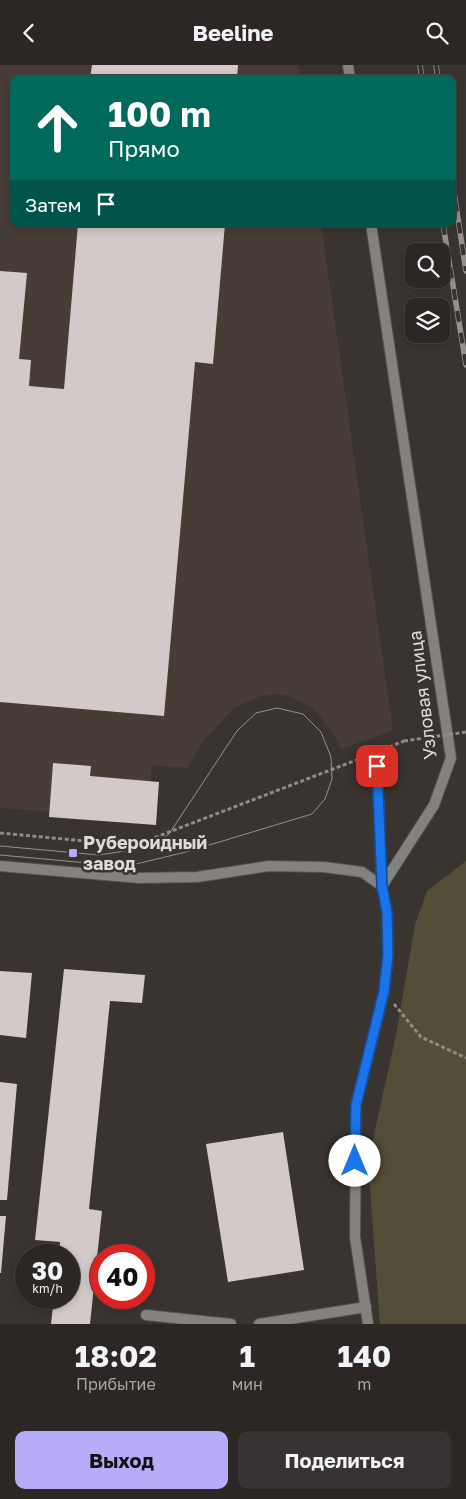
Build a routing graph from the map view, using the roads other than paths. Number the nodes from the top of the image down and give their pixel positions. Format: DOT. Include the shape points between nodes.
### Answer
graph roads {
  1 [pos="371,227"];
  2 [pos="377,766"];
  3 [pos="0,866"];
  4 [pos="382,886"];
  5 [pos="366,1307"];
  6 [pos="146,1315"];
  7 [pos="232,1324"];
  8 [pos="259,1324"];
  9 [pos="368,1324"];
  1 -- 4 [label="street, Узловая улица" via="451,758 434,805"];
  2 -- 4 [label="street"];
  3 -- 4 [label="street" via="139,879 197,877 269,866 324,867 362,872"];
  4 -- 5 [label="street" via="387,912 388,955 384,991 356,1105 355,1237"];
  5 -- 8 [label="street"];
  5 -- 9 [label="street"];
  6 -- 7 [label="street"];
}
